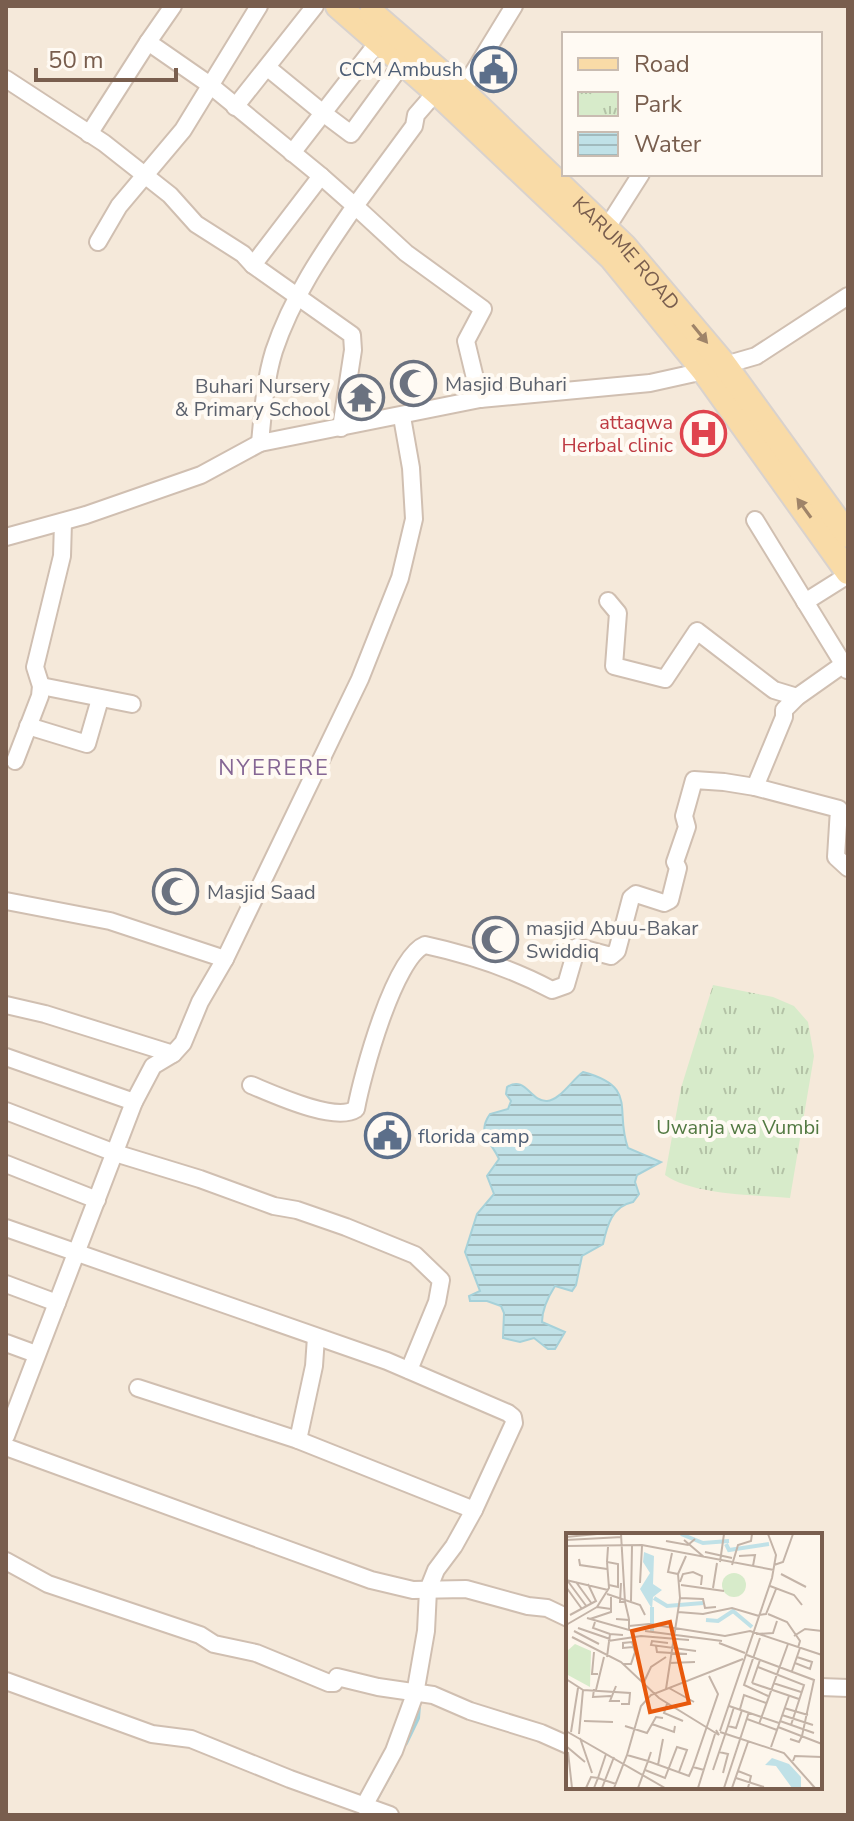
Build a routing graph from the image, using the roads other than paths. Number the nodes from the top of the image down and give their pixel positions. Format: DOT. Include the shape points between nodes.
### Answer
graph roads {
  1 [pos="173,6"];
  2 [pos="259,6"];
  3 [pos="315,6"];
  4 [pos="338,6"];
  5 [pos="364,6"];
  6 [pos="514,6"];
  7 [pos="379,41"];
  8 [pos="148,42"];
  9 [pos="402,64"];
  10 [pos="268,68"];
  11 [pos="6,79"];
  12 [pos="210,85"];
  13 [pos="462,91"];
  14 [pos="436,92"];
  15 [pos="235,107"];
  16 [pos="323,113"];
  17 [pos="89,134"];
  18 [pos="292,153"];
  19 [pos="144,173"];
  20 [pos="321,176"];
  21 [pos="640,176"];
  22 [pos="355,206"];
  23 [pos="606,229"];
  24 [pos="98,242"];
  25 [pos="253,265"];
  26 [pos="297,296"];
  27 [pos="848,296"];
  28 [pos="713,367"];
  29 [pos="480,399"];
  30 [pos="402,417"];
  31 [pos="341,428"];
  32 [pos="260,443"];
  33 [pos="755,520"];
  34 [pos="63,522"];
  35 [pos="848,535"];
  36 [pos="6,537"];
  37 [pos="848,573"];
  38 [pos="608,601"];
  39 [pos="805,602"];
  40 [pos="846,665"];
  41 [pos="41,686"];
  42 [pos="797,697"];
  43 [pos="100,699"];
  44 [pos="132,704"];
  45 [pos="28,726"];
  46 [pos="15,761"];
  47 [pos="755,787"];
  48 [pos="848,868"];
  49 [pos="6,901"];
  50 [pos="225,959"];
  51 [pos="6,1005"];
  52 [pos="173,1054"];
  53 [pos="6,1057"];
  54 [pos="251,1085"];
  55 [pos="134,1102"];
  56 [pos="6,1111"];
  57 [pos="115,1153"];
  58 [pos="6,1164"];
  59 [pos="97,1200"];
  60 [pos="6,1228"];
  61 [pos="76,1254"];
  62 [pos="6,1284"];
  63 [pos="57,1303"];
  64 [pos="316,1337"];
  65 [pos="6,1343"];
  66 [pos="36,1354"];
  67 [pos="409,1370"];
  68 [pos="138,1388"];
  69 [pos="12,1402"];
  70 [pos="6,1436"];
  71 [pos="298,1440"];
  72 [pos="6,1447"];
  73 [pos="474,1510"];
  74 [pos="6,1561"];
  75 [pos="428,1590"];
  76 [pos="566,1617"];
  77 [pos="6,1681"];
  78 [pos="822,1687"];
  79 [pos="848,1688"];
  80 [pos="415,1694"];
  81 [pos="566,1744"];
  82 [pos="377,1810"];
  1 -- 8 [label="street"];
  2 -- 12 [label="street"];
  3 -- 10 [label="street"];
  4 -- 7 [label="main road"];
  5 -- 13 [label="main road, KARUME ROAD"];
  6 -- 13 [label="street"];
  7 -- 9 [label="main road"];
  7 -- 16 [label="street"];
  8 -- 12 [label="street"];
  8 -- 17 [label="street"];
  9 -- 14 [label="main road"];
  9 -- 16 [label="street" via="351,134"];
  10 -- 15 [label="street"];
  10 -- 16 [label="street"];
  11 -- 17 [label="street"];
  12 -- 15 [label="street"];
  12 -- 19 [label="street" via="183,130"];
  13 -- 23 [label="main road, KARUME ROAD"];
  14 -- 22 [label="street"];
  14 -- 28 [label="main road" via="611,257"];
  15 -- 18 [label="street"];
  16 -- 18 [label="street"];
  17 -- 19 [label="street"];
  18 -- 20 [label="street"];
  19 -- 24 [label="street"];
  19 -- 25 [label="street" via="196,224"];
  20 -- 22 [label="street"];
  20 -- 25 [label="street"];
  21 -- 23 [label="street"];
  22 -- 26 [label="street"];
  22 -- 29 [label="street" via="406,253 483,309 466,341"];
  23 -- 28 [label="main road, KARUME ROAD, one-way" via="684,315"];
  25 -- 26 [label="street"];
  26 -- 31 [label="street" via="352,335"];
  26 -- 32 [label="street" via="274,352"];
  27 -- 28 [label="street" via="756,356"];
  28 -- 29 [label="street" via="650,383"];
  28 -- 35 [label="main road, KARUME ROAD"];
  37 -- 28 [label="main road, one-way"];
  29 -- 30 [label="street"];
  30 -- 31 [label="street"];
  30 -- 50 [label="street" via="414,519 400,578 360,679"];
  31 -- 32 [label="street"];
  32 -- 34 [label="street" via="201,475"];
  33 -- 39 [label="street"];
  34 -- 36 [label="street"];
  34 -- 41 [label="street" via="62,556 35,667"];
  37 -- 39 [label="street"];
  38 -- 42 [label="street" via="618,613 614,666 665,679 697,631 774,690"];
  39 -- 40 [label="street"];
  40 -- 42 [label="street"];
  41 -- 43 [label="street"];
  41 -- 45 [label="street"];
  42 -- 47 [label="street" via="784,710"];
  43 -- 44 [label="street"];
  43 -- 45 [label="street" via="87,744"];
  45 -- 46 [label="street"];
  47 -- 48 [label="street" via="839,809 836,857"];
  47 -- 54 [label="street" via="694,780 670,900 636,894 631,898 617,951 611,956 577,947 566,985 560,989 469,954 418,948 380,1022 351,1113 306,1106"];
  49 -- 50 [label="street" via="110,921"];
  50 -- 52 [label="street"];
  51 -- 52 [label="street"];
  52 -- 55 [label="street" via="153,1066"];
  53 -- 55 [label="street"];
  55 -- 57 [label="street"];
  56 -- 57 [label="street"];
  57 -- 59 [label="street"];
  57 -- 67 [label="street" via="297,1210 415,1255 441,1280"];
  58 -- 59 [label="street"];
  59 -- 61 [label="street"];
  60 -- 61 [label="street"];
  61 -- 63 [label="street"];
  61 -- 64 [label="street"];
  62 -- 63 [label="street"];
  63 -- 66 [label="street"];
  64 -- 67 [label="street"];
  64 -- 71 [label="street"];
  65 -- 66 [label="street"];
  66 -- 69 [label="street"];
  67 -- 73 [label="street" via="513,1417"];
  68 -- 71 [label="street"];
  69 -- 70 [label="street"];
  71 -- 73 [label="street"];
  72 -- 75 [label="street" via="330,1566 382,1583"];
  73 -- 75 [label="street"];
  74 -- 80 [label="street" via="48,1584 214,1644 256,1653 329,1683 337,1677"];
  75 -- 76 [label="street" via="466,1589"];
  75 -- 80 [label="street"];
  77 -- 82 [label="street" via="152,1734 191,1739"];
  78 -- 79 [label="street"];
  80 -- 81 [label="street" via="433,1695"];
  80 -- 82 [label="street"];
}
